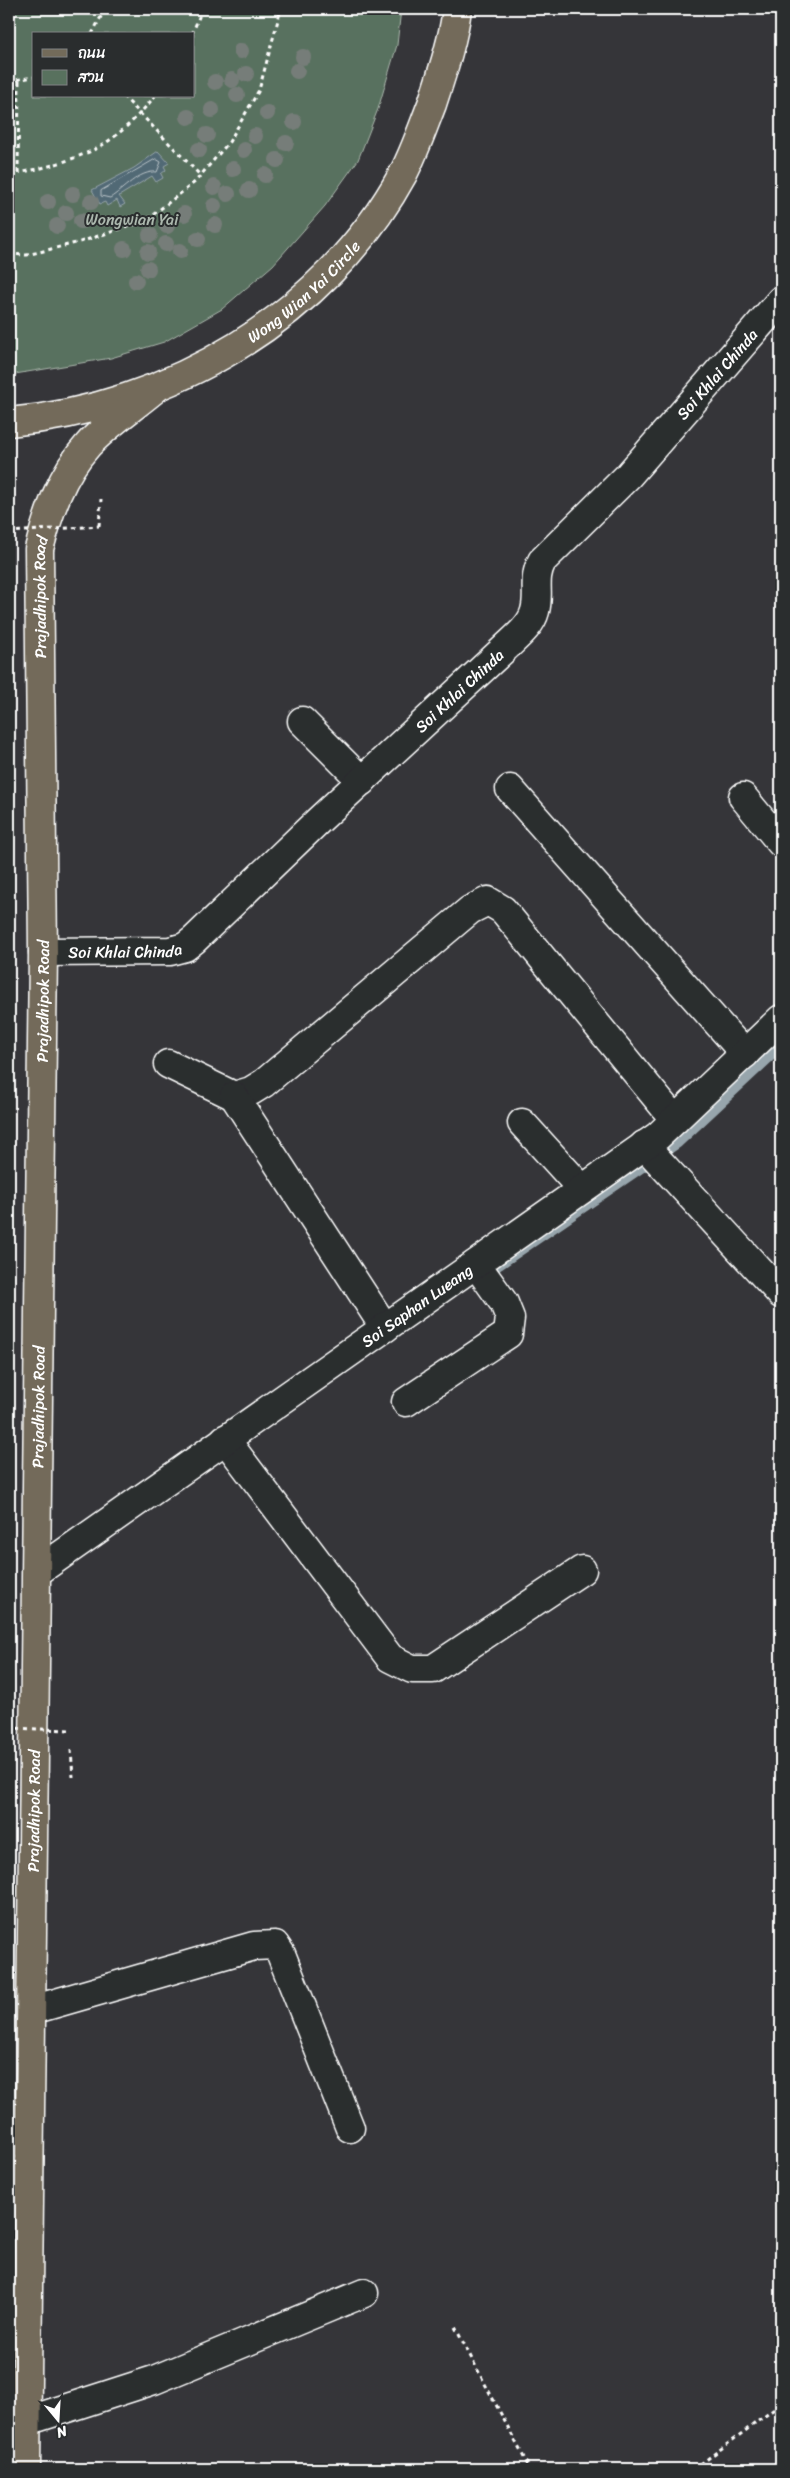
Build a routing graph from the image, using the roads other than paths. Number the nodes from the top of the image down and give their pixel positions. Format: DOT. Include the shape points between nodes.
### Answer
graph roads {
  1 [pos="459,12"];
  2 [pos="781,300"];
  3 [pos="156,388"];
  4 [pos="9,422"];
  5 [pos="302,721"];
  6 [pos="362,781"];
  7 [pos="510,789"];
  8 [pos="743,797"];
  9 [pos="781,843"];
  10 [pos="44,952"];
  11 [pos="781,1019"];
  12 [pos="745,1054"];
  13 [pos="168,1064"];
  14 [pos="234,1096"];
  15 [pos="675,1120"];
  16 [pos="522,1123"];
  17 [pos="644,1145"];
  18 [pos="582,1189"];
  19 [pos="476,1264"];
  20 [pos="781,1294"];
  21 [pos="385,1328"];
  22 [pos="406,1402"];
  23 [pos="225,1439"];
  24 [pos="582,1570"];
  25 [pos="37,1572"];
  26 [pos="32,2010"];
  27 [pos="350,2128"];
  28 [pos="364,2293"];
  29 [pos="27,2421"];
  30 [pos="26,2469"];
  1 -- 3 [label="main road, Wong Wian Yai Circle" via="422,132 381,210 300,300 269,325 197,369"];
  2 -- 6 [label="street, Soi Khlai Chinda" via="628,476 542,561 535,573 536,610 530,622"];
  3 -- 4 [label="main road, Wong Wian Yai Circle" via="100,407"];
  3 -- 10 [label="main road, Prajadhipok Road" via="88,444 64,478 49,511 39,549"];
  5 -- 6 [label="street"];
  6 -- 10 [label="street, Soi Khlai Chinda" via="185,947 170,951"];
  7 -- 12 [label="street"];
  8 -- 9 [label="street"];
  10 -- 25 [label="main road, Prajadhipok Road"];
  11 -- 12 [label="street, Soi Saphan Lueang"];
  12 -- 15 [label="street, Soi Saphan Lueang"];
  13 -- 14 [label="street"];
  14 -- 15 [label="street" via="264,1083 470,910 488,901 503,910"];
  14 -- 21 [label="street"];
  15 -- 17 [label="street, Soi Saphan Lueang"];
  16 -- 18 [label="street"];
  17 -- 18 [label="street, Soi Saphan Lueang"];
  17 -- 20 [label="street"];
  18 -- 19 [label="street, Soi Saphan Lueang"];
  19 -- 21 [label="street, Soi Saphan Lueang"];
  19 -- 22 [label="street" via="504,1303 510,1318 508,1334"];
  21 -- 23 [label="street, Soi Saphan Lueang"];
  23 -- 24 [label="street" via="390,1658 412,1669 433,1669"];
  23 -- 25 [label="street, Soi Saphan Lueang"];
  25 -- 26 [label="main road, Prajadhipok Road"];
  26 -- 27 [label="street" via="254,1946 275,1945"];
  26 -- 29 [label="main road, Prajadhipok Road"];
  28 -- 29 [label="street" via="154,2380"];
  29 -- 30 [label="main road, Prajadhipok Road"];
}
